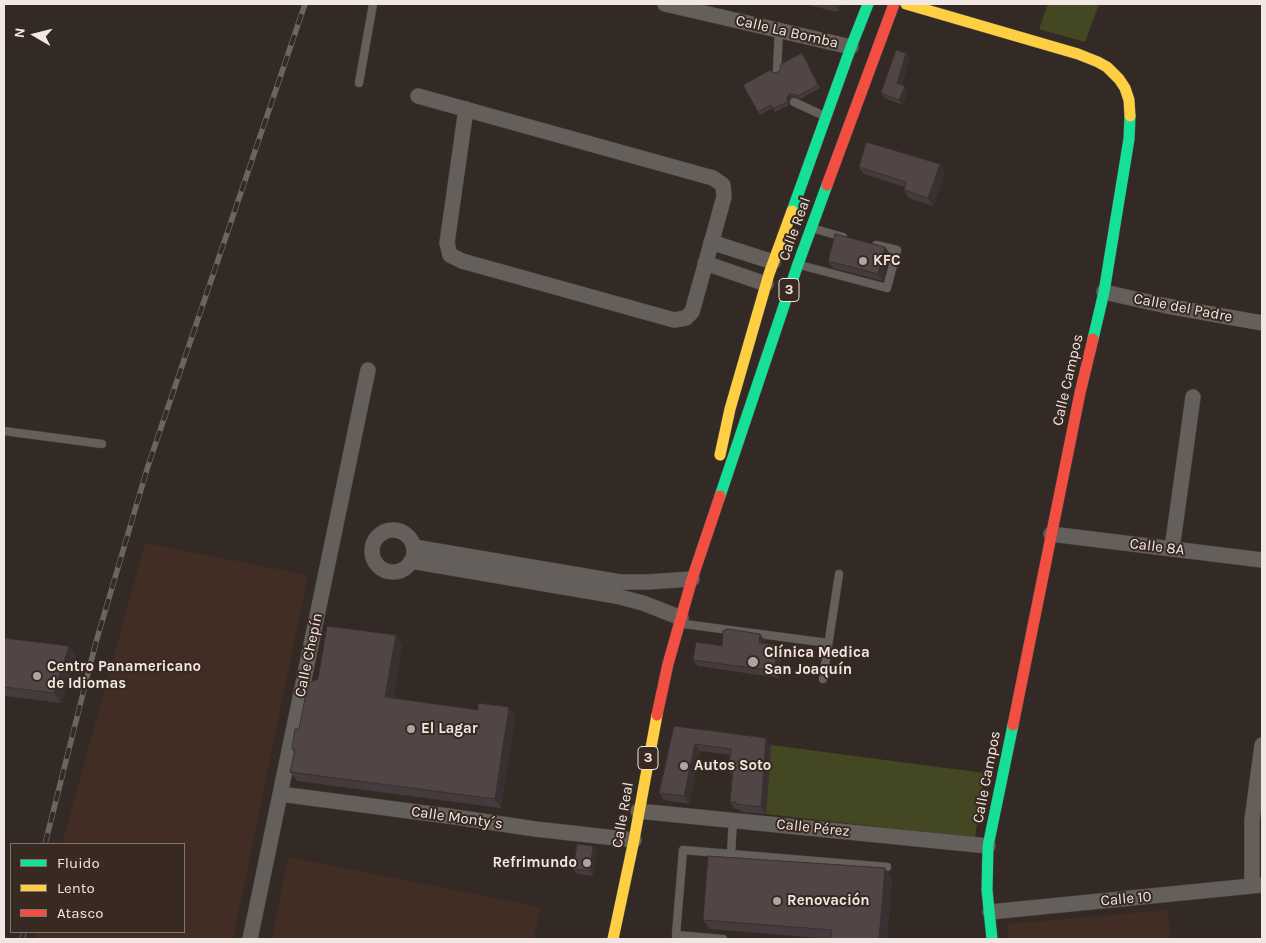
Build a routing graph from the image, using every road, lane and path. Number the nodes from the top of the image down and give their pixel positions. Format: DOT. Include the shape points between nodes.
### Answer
graph roads {
  1 [pos="373,4"];
  2 [pos="665,4"];
  3 [pos="868,4"];
  4 [pos="894,4"];
  5 [pos="906,4"];
  6 [pos="779,31"];
  7 [pos="867,39"];
  8 [pos="850,47"];
  9 [pos="778,70"];
  10 [pos="854,70"];
  11 [pos="359,83"];
  12 [pos="418,96"];
  13 [pos="794,102"];
  14 [pos="844,107"];
  15 [pos="466,109"];
  16 [pos="826,117"];
  17 [pos="842,142"];
  18 [pos="811,228"];
  19 [pos="850,238"];
  20 [pos="711,242"];
  21 [pos="869,243"];
  22 [pos="773,262"];
  23 [pos="705,263"];
  24 [pos="798,264"];
  25 [pos="766,284"];
  26 [pos="1104,292"];
  27 [pos="1262,323"];
  28 [pos="368,370"];
  29 [pos="1193,396"];
  30 [pos="4,431"];
  31 [pos="102,444"];
  32 [pos="1051,534"];
  33 [pos="1172,549"];
  34 [pos="412,554"];
  35 [pos="1262,560"];
  36 [pos="839,574"];
  37 [pos="692,579"];
  38 [pos="618,589"];
  39 [pos="680,621"];
  40 [pos="828,643"];
  41 [pos="823,679"];
  42 [pos="1262,745"];
  43 [pos="280,794"];
  44 [pos="638,811"];
  45 [pos="733,820"];
  46 [pos="634,840"];
  47 [pos="988,846"];
  48 [pos="731,854"];
  49 [pos="887,867"];
  50 [pos="1257,886"];
  51 [pos="990,912"];
  52 [pos="250,939"];
  53 [pos="613,939"];
  54 [pos="723,939"];
  55 [pos="992,939"];
  1 -- 11 [label="lane"];
  2 -- 6 [label="street, Calle La Bomba"];
  3 -- 8 [label="main road, Calle Real / 3"];
  4 -- 17 [label="main road, Calle Real / 3"];
  5 -- 26 [label="main road, Calle Campos" via="1078,54 1107,67 1119,79 1129,100 1130,126"];
  6 -- 8 [label="street, Calle La Bomba"];
  6 -- 9 [label="lane"];
  7 -- 8 [label="main road"];
  8 -- 10 [label="main road" via="857,54"];
  8 -- 16 [label="main road, Calle Real / 3"];
  12 -- 15 [label="street"];
  13 -- 16 [label="lane"];
  14 -- 17 [label="main road"];
  15 -- 20 [label="street" via="713,178 723,185 724,197"];
  15 -- 23 [label="street" via="447,243 450,255 674,320 686,318 692,312"];
  16 -- 22 [label="main road, Calle Real / 3"];
  17 -- 18 [label="main road, Calle Real / 3"];
  18 -- 19 [label="lane"];
  18 -- 24 [label="main road, Calle Real / 3"];
  20 -- 22 [label="street"];
  20 -- 23 [label="street"];
  21 -- 24 [label="lane" via="897,250 887,288"];
  22 -- 25 [label="main road, Calle Real / 3"];
  23 -- 25 [label="street"];
  24 -- 37 [label="main road, Calle Real / 3"];
  25 -- 37 [label="main road, Calle Real / 3" via="730,409"];
  26 -- 27 [label="street, Calle del Padre"];
  26 -- 32 [label="main road, Calle Campos"];
  28 -- 43 [label="street, Calle Chepín"];
  29 -- 33 [label="street"];
  30 -- 31 [label="lane"];
  32 -- 33 [label="street, Calle 8A"];
  32 -- 47 [label="main road, Calle Campos"];
  33 -- 35 [label="street, Calle 8A"];
  34 -- 38 [label="street"];
  36 -- 40 [label="lane"];
  37 -- 38 [label="street" via="648,582"];
  37 -- 39 [label="main road, Calle Real / 3"];
  38 -- 39 [label="street"];
  39 -- 40 [label="lane"];
  39 -- 44 [label="main road, Calle Real / 3" via="659,703"];
  40 -- 41 [label="lane"];
  42 -- 50 [label="street" via="1252,820"];
  43 -- 46 [label="street, Calle Monty´s"];
  43 -- 52 [label="street, Calle Chepín"];
  44 -- 45 [label="street, Calle Pérez"];
  44 -- 46 [label="main road, Calle Real / 3"];
  45 -- 47 [label="street, Calle Pérez"];
  45 -- 48 [label="lane"];
  46 -- 53 [label="main road, Calle Real / 3"];
  47 -- 51 [label="main road, Calle Campos"];
  48 -- 49 [label="lane"];
  48 -- 54 [label="lane" via="683,850 676,936"];
  50 -- 51 [label="street, Calle 10"];
  51 -- 55 [label="main road, Calle Campos"];
}
